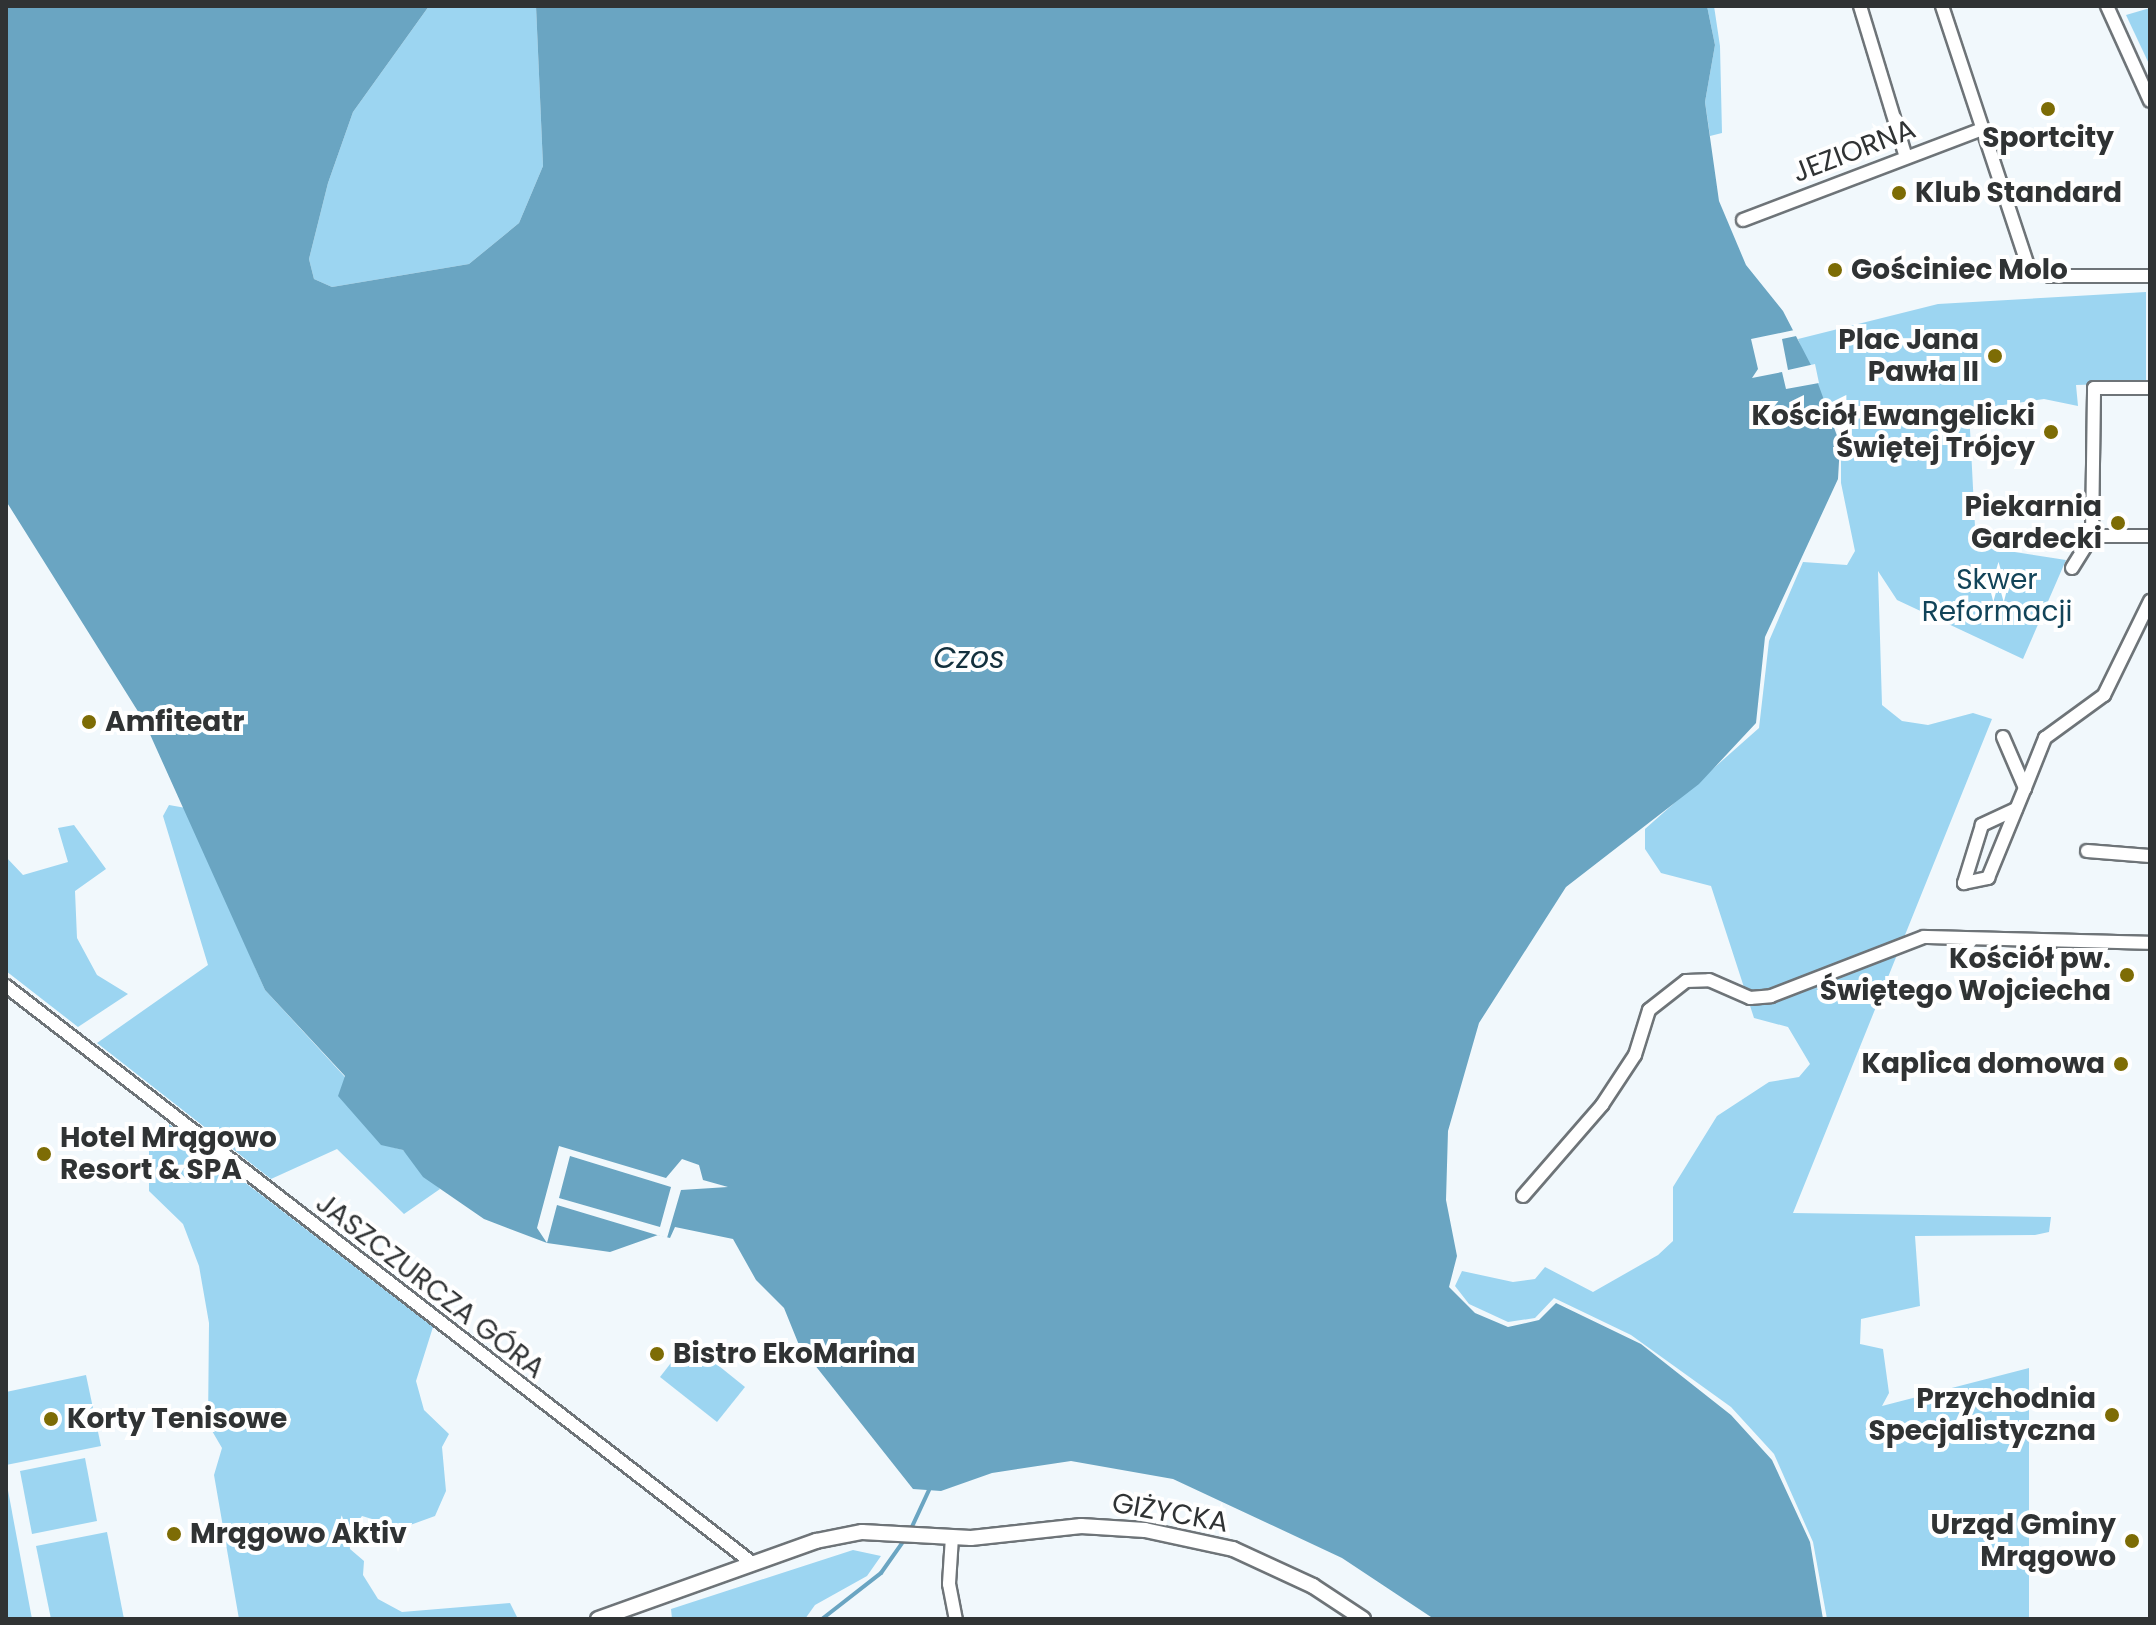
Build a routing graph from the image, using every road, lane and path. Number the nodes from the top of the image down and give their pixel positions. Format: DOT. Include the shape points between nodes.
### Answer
graph roads {
  1 [pos="1860,6"];
  2 [pos="1942,6"];
  3 [pos="2107,6"];
  4 [pos="2150,101"];
  5 [pos="1982,129"];
  6 [pos="1906,157"];
  7 [pos="1743,220"];
  8 [pos="2150,276"];
  9 [pos="2150,388"];
  10 [pos="2092,536"];
  11 [pos="2150,536"];
  12 [pos="2072,568"];
  13 [pos="2150,601"];
  14 [pos="2003,737"];
  15 [pos="2025,788"];
  16 [pos="2016,809"];
  17 [pos="2087,851"];
  18 [pos="2150,856"];
  19 [pos="2150,943"];
  20 [pos="6,986"];
  21 [pos="1523,1196"];
  22 [pos="952,1537"];
  23 [pos="751,1562"];
  24 [pos="598,1619"];
  25 [pos="956,1619"];
  26 [pos="1363,1619"];
  1 -- 6 [label="street"];
  2 -- 5 [label="street"];
  3 -- 4 [label="street"];
  5 -- 6 [label="street, JEZIORNA"];
  5 -- 8 [label="street" via="2036,274"];
  6 -- 7 [label="street, JEZIORNA"];
  9 -- 10 [label="street" via="2094,388"];
  10 -- 11 [label="street"];
  10 -- 12 [label="street"];
  13 -- 15 [label="street" via="2104,695 2045,738"];
  14 -- 15 [label="street"];
  15 -- 16 [label="street"];
  16 -- 16 [label="street" via="1988,878 1964,883 1982,825"];
  17 -- 18 [label="street"];
  19 -- 21 [label="street" via="1924,937 1771,996 1750,998 1709,980 1667,990 1649,1010 1635,1055 1602,1105"];
  20 -- 23 [label="street, JASZCZURCZA GÓRA"];
  22 -- 23 [label="street, GIŻYCKA" via="895,1533 816,1541"];
  22 -- 25 [label="street" via="949,1584"];
  22 -- 26 [label="street, GIŻYCKA" via="1081,1526 1170,1534 1259,1558"];
  23 -- 24 [label="street"];
}
